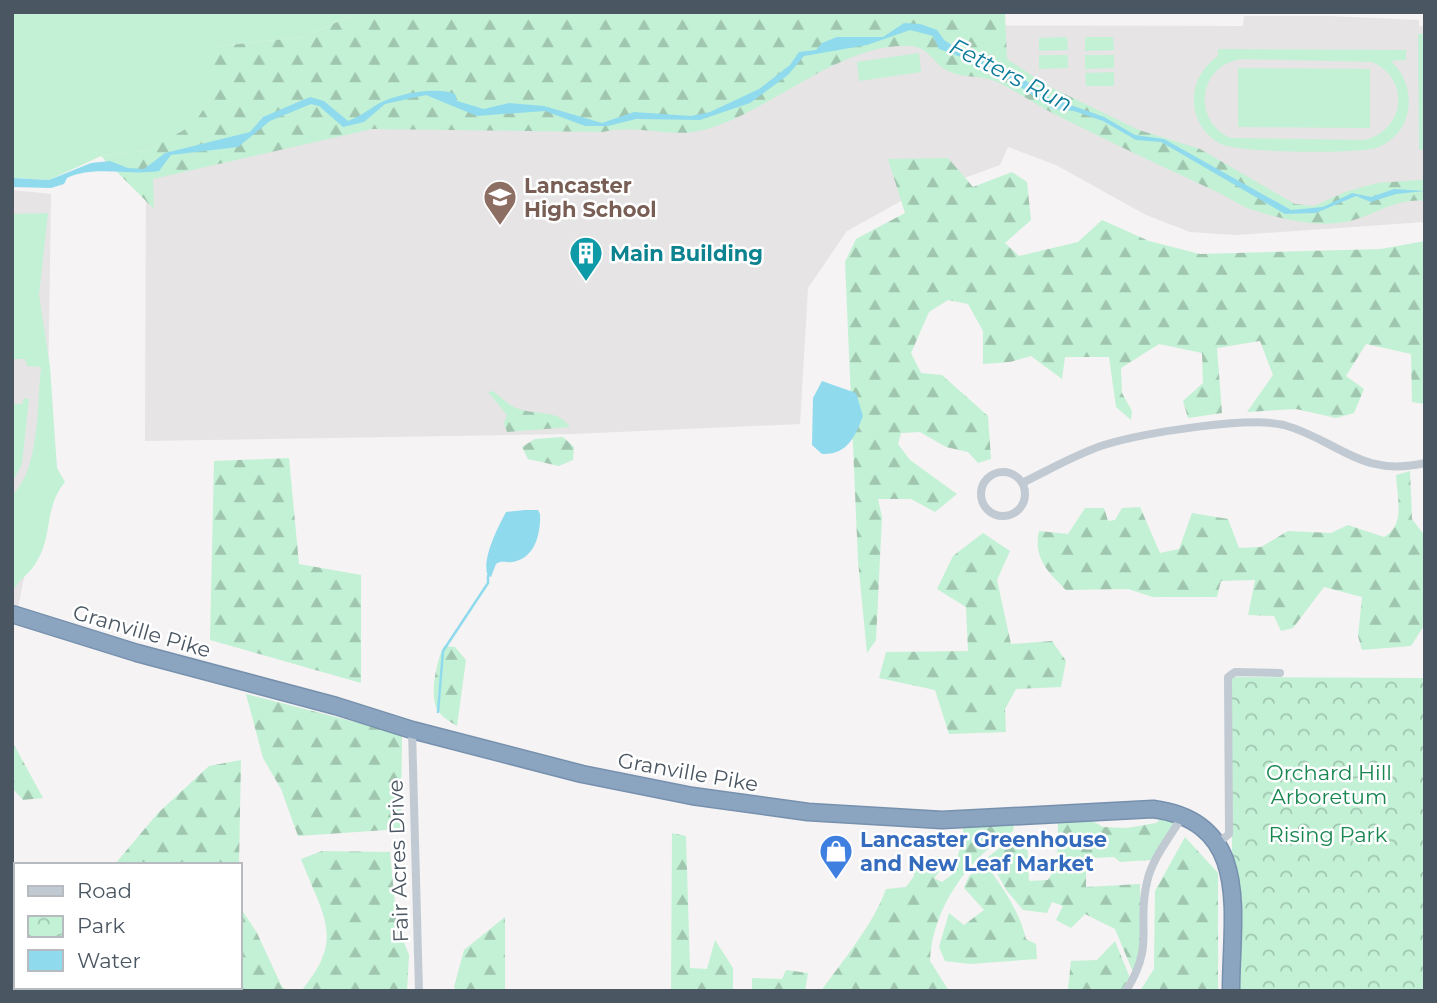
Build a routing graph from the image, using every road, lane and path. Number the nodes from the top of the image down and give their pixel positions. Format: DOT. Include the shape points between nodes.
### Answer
graph roads {
  1 [pos="1425,463"];
  2 [pos="1022,483"];
  3 [pos="12,614"];
  4 [pos="1280,673"];
  5 [pos="412,730"];
  6 [pos="1183,815"];
  7 [pos="1219,843"];
  8 [pos="419,991"];
  9 [pos="1126,991"];
  10 [pos="1230,991"];
  1 -- 2 [label="street" via="1399,467 1371,464 1294,428 1254,422 1104,445"];
  2 -- 2 [label="street" via="1008,473 992,475 982,488 984,505 997,515 1014,513 1024,500"];
  3 -- 5 [label="highway, Granville Pike"];
  4 -- 7 [label="street" via="1246,671 1228,677 1228,834"];
  5 -- 6 [label="highway, Granville Pike" via="619,782 797,810 942,820 1153,809"];
  5 -- 8 [label="street, Fair Acres Drive"];
  6 -- 7 [label="highway, Granville Pike" via="1203,825"];
  6 -- 9 [label="street" via="1150,869 1146,943 1139,971"];
  7 -- 10 [label="highway" via="1230,882"];
}
